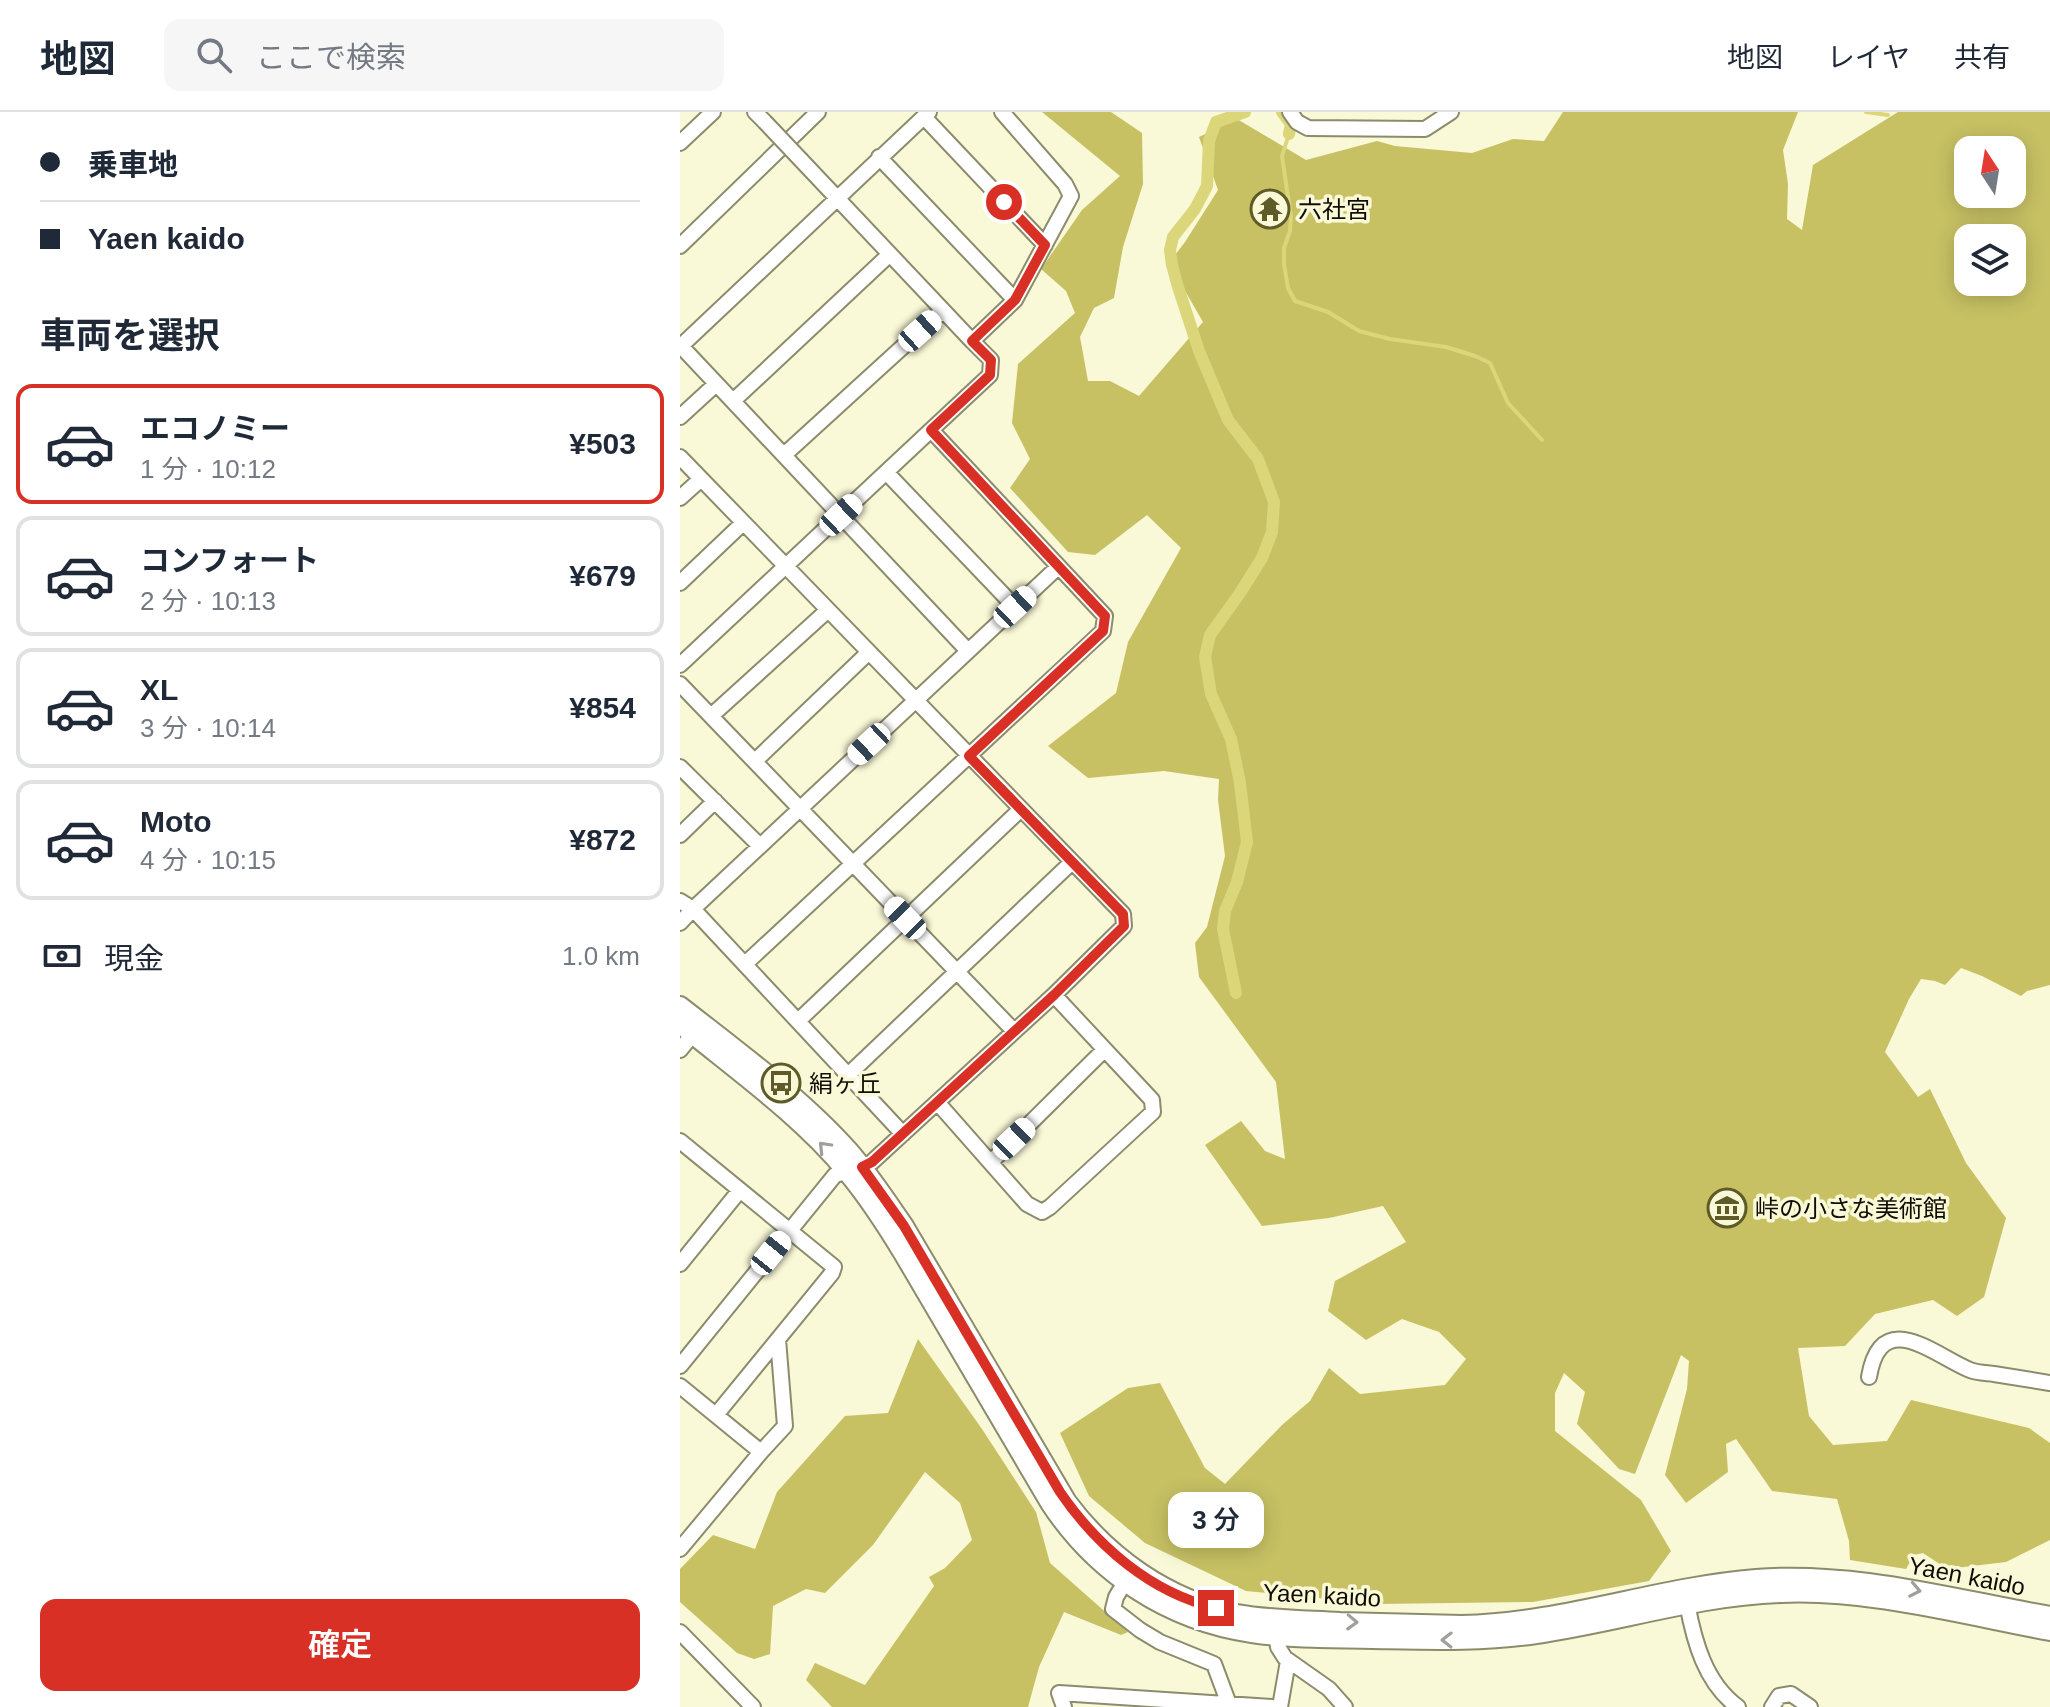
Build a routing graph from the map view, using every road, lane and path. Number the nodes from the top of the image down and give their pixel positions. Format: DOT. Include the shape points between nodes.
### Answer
graph roads {
  1 [pos="713,112"];
  2 [pos="818,112"];
  3 [pos="1002,112"];
  4 [pos="1290,112"];
  5 [pos="1451,112"];
  6 [pos="926,115"];
  7 [pos="760,117"];
  8 [pos="680,143"];
  9 [pos="879,157"];
  10 [pos="837,198"];
  11 [pos="1045,245"];
  12 [pos="680,246"];
  13 [pos="889,255"];
  14 [pos="1015,300"];
  15 [pos="942,311"];
  16 [pos="972,341"];
  17 [pos="680,345"];
  18 [pos="716,384"];
  19 [pos="733,401"];
  20 [pos="680,417"];
  21 [pos="931,430"];
  22 [pos="784,455"];
  23 [pos="680,457"];
  24 [pos="886,472"];
  25 [pos="701,479"];
  26 [pos="680,498"];
  27 [pos="841,515"];
  28 [pos="743,523"];
  29 [pos="786,566"];
  30 [pos="1058,567"];
  31 [pos="680,583"];
  32 [pos="1015,607"];
  33 [pos="828,610"];
  34 [pos="968,651"];
  35 [pos="869,652"];
  36 [pos="680,665"];
  37 [pos="680,684"];
  38 [pos="916,700"];
  39 [pos="711,716"];
  40 [pos="969,756"];
  41 [pos="755,761"];
  42 [pos="680,767"];
  43 [pos="715,801"];
  44 [pos="800,808"];
  45 [pos="1021,809"];
  46 [pos="680,835"];
  47 [pos="760,846"];
  48 [pos="1072,862"];
  49 [pos="853,864"];
  50 [pos="686,905"];
  51 [pos="905,918"];
  52 [pos="680,923"];
  53 [pos="745,964"];
  54 [pos="957,972"];
  55 [pos="1054,995"];
  56 [pos="680,1006"];
  57 [pos="798,1021"];
  58 [pos="692,1027"];
  59 [pos="1014,1031"];
  60 [pos="680,1050"];
  61 [pos="1104,1050"];
  62 [pos="848,1075"];
  63 [pos="937,1102"];
  64 [pos="903,1134"];
  65 [pos="682,1148"];
  66 [pos="991,1162"];
  67 [pos="854,1169"];
  68 [pos="740,1190"];
  69 [pos="790,1231"];
  70 [pos="680,1264"];
  71 [pos="834,1267"];
  72 [pos="778,1339"];
  73 [pos="680,1366"];
  74 [pos="1869,1377"];
  75 [pos="2050,1383"];
  76 [pos="680,1386"];
  77 [pos="716,1415"];
  78 [pos="761,1452"];
  79 [pos="680,1549"];
  80 [pos="1125,1582"];
  81 [pos="1687,1603"];
  82 [pos="2050,1616"];
  83 [pos="1275,1627"];
  84 [pos="2050,1631"];
  85 [pos="680,1632"];
  86 [pos="1288,1661"];
  87 [pos="1119,1702"];
  88 [pos="1175,1704"];
  89 [pos="748,1705"];
  90 [pos="1229,1705"];
  91 [pos="1064,1707"];
  92 [pos="1272,1707"];
  93 [pos="1280,1707"];
  94 [pos="1345,1707"];
  95 [pos="1738,1707"];
  96 [pos="1772,1707"];
  97 [pos="1810,1707"];
  1 -- 8 [label="street"];
  2 -- 12 [label="street"];
  3 -- 11 [label="street" via="1071,196"];
  4 -- 5 [label="street" via="1308,128 1425,129"];
  6 -- 9 [label="street"];
  6 -- 11 [label="street"];
  7 -- 10 [label="street, bridge"];
  9 -- 10 [label="street"];
  9 -- 14 [label="street"];
  10 -- 13 [label="street"];
  10 -- 17 [label="street"];
  11 -- 14 [label="street"];
  13 -- 15 [label="street"];
  13 -- 19 [label="street"];
  14 -- 16 [label="street"];
  15 -- 16 [label="street"];
  15 -- 22 [label="street"];
  16 -- 21 [label="street" via="991,360 990,375"];
  17 -- 18 [label="street"];
  18 -- 19 [label="street"];
  18 -- 20 [label="street"];
  19 -- 22 [label="street"];
  21 -- 24 [label="street"];
  21 -- 30 [label="street"];
  22 -- 27 [label="street"];
  23 -- 25 [label="street"];
  24 -- 27 [label="street"];
  24 -- 32 [label="street"];
  25 -- 26 [label="street"];
  25 -- 28 [label="street"];
  27 -- 29 [label="street"];
  27 -- 34 [label="street"];
  28 -- 29 [label="street"];
  28 -- 31 [label="street"];
  29 -- 33 [label="street"];
  29 -- 36 [label="street"];
  30 -- 32 [label="street"];
  30 -- 40 [label="street" via="1105,616 1103,631"];
  32 -- 34 [label="street"];
  33 -- 35 [label="street"];
  33 -- 39 [label="street"];
  34 -- 38 [label="street"];
  35 -- 38 [label="street"];
  35 -- 41 [label="street"];
  37 -- 39 [label="street"];
  38 -- 40 [label="street"];
  38 -- 44 [label="street"];
  39 -- 41 [label="street"];
  40 -- 45 [label="street"];
  40 -- 49 [label="street"];
  41 -- 44 [label="street"];
  42 -- 43 [label="street"];
  43 -- 46 [label="street"];
  43 -- 47 [label="street"];
  44 -- 47 [label="street"];
  44 -- 49 [label="street"];
  45 -- 48 [label="street"];
  45 -- 51 [label="street"];
  47 -- 50 [label="street"];
  48 -- 54 [label="street"];
  48 -- 55 [label="street" via="1123,914 1124,926"];
  49 -- 51 [label="street"];
  49 -- 53 [label="street"];
  50 -- 52 [label="street"];
  50 -- 53 [label="street"];
  51 -- 54 [label="street"];
  51 -- 57 [label="street"];
  53 -- 57 [label="street"];
  54 -- 59 [label="street"];
  54 -- 62 [label="street"];
  55 -- 59 [label="street"];
  55 -- 61 [label="street"];
  56 -- 58 [label="main road, Yaen kaido"];
  57 -- 62 [label="street"];
  58 -- 60 [label="street"];
  58 -- 67 [label="main road, Yaen kaido"];
  59 -- 63 [label="street"];
  61 -- 66 [label="street"];
  61 -- 66 [label="street" via="1152,1100 1153,1112 1042,1212 1027,1204"];
  62 -- 64 [label="street"];
  63 -- 64 [label="street"];
  63 -- 66 [label="street"];
  64 -- 67 [label="street" via="872,1162"];
  65 -- 68 [label="street"];
  67 -- 69 [label="street" via="835,1175"];
  67 -- 80 [label="main road, Yaen kaido" via="1065,1526"];
  67 -- 83 [label="main road, Yaen kaido" via="904,1226 1060,1492 1090,1531 1167,1589"];
  68 -- 69 [label="street"];
  68 -- 70 [label="street"];
  69 -- 71 [label="street"];
  69 -- 73 [label="street"];
  71 -- 72 [label="street"];
  71 -- 77 [label="street"];
  72 -- 77 [label="street"];
  72 -- 78 [label="street" via="785,1426"];
  74 -- 75 [label="street" via="1881,1348 1905,1338 1971,1371"];
  76 -- 77 [label="street"];
  77 -- 78 [label="street"];
  78 -- 79 [label="street"];
  80 -- 83 [label="main road, Yaen kaido" via="1199,1620 1234,1630"];
  80 -- 90 [label="street" via="1113,1609 1160,1642 1214,1664"];
  81 -- 83 [label="main road, Yaen kaido, one-way" via="1508,1638 1455,1640"];
  81 -- 84 [label="main road, Yaen kaido" via="1781,1593 1836,1594"];
  81 -- 95 [label="street" via="1705,1665"];
  83 -- 82 [label="main road, Yaen kaido, one-way" via="1489,1624 1771,1578 1846,1580"];
  83 -- 86 [label="street" via="1281,1654"];
  85 -- 89 [label="street"];
  86 -- 93 [label="street"];
  86 -- 94 [label="street"];
  87 -- 88 [label="street"];
  87 -- 91 [label="street" via="1059,1693"];
  88 -- 90 [label="street"];
  90 -- 92 [label="street"];
  96 -- 97 [label="street" via="1779,1696 1791,1694"];
}
